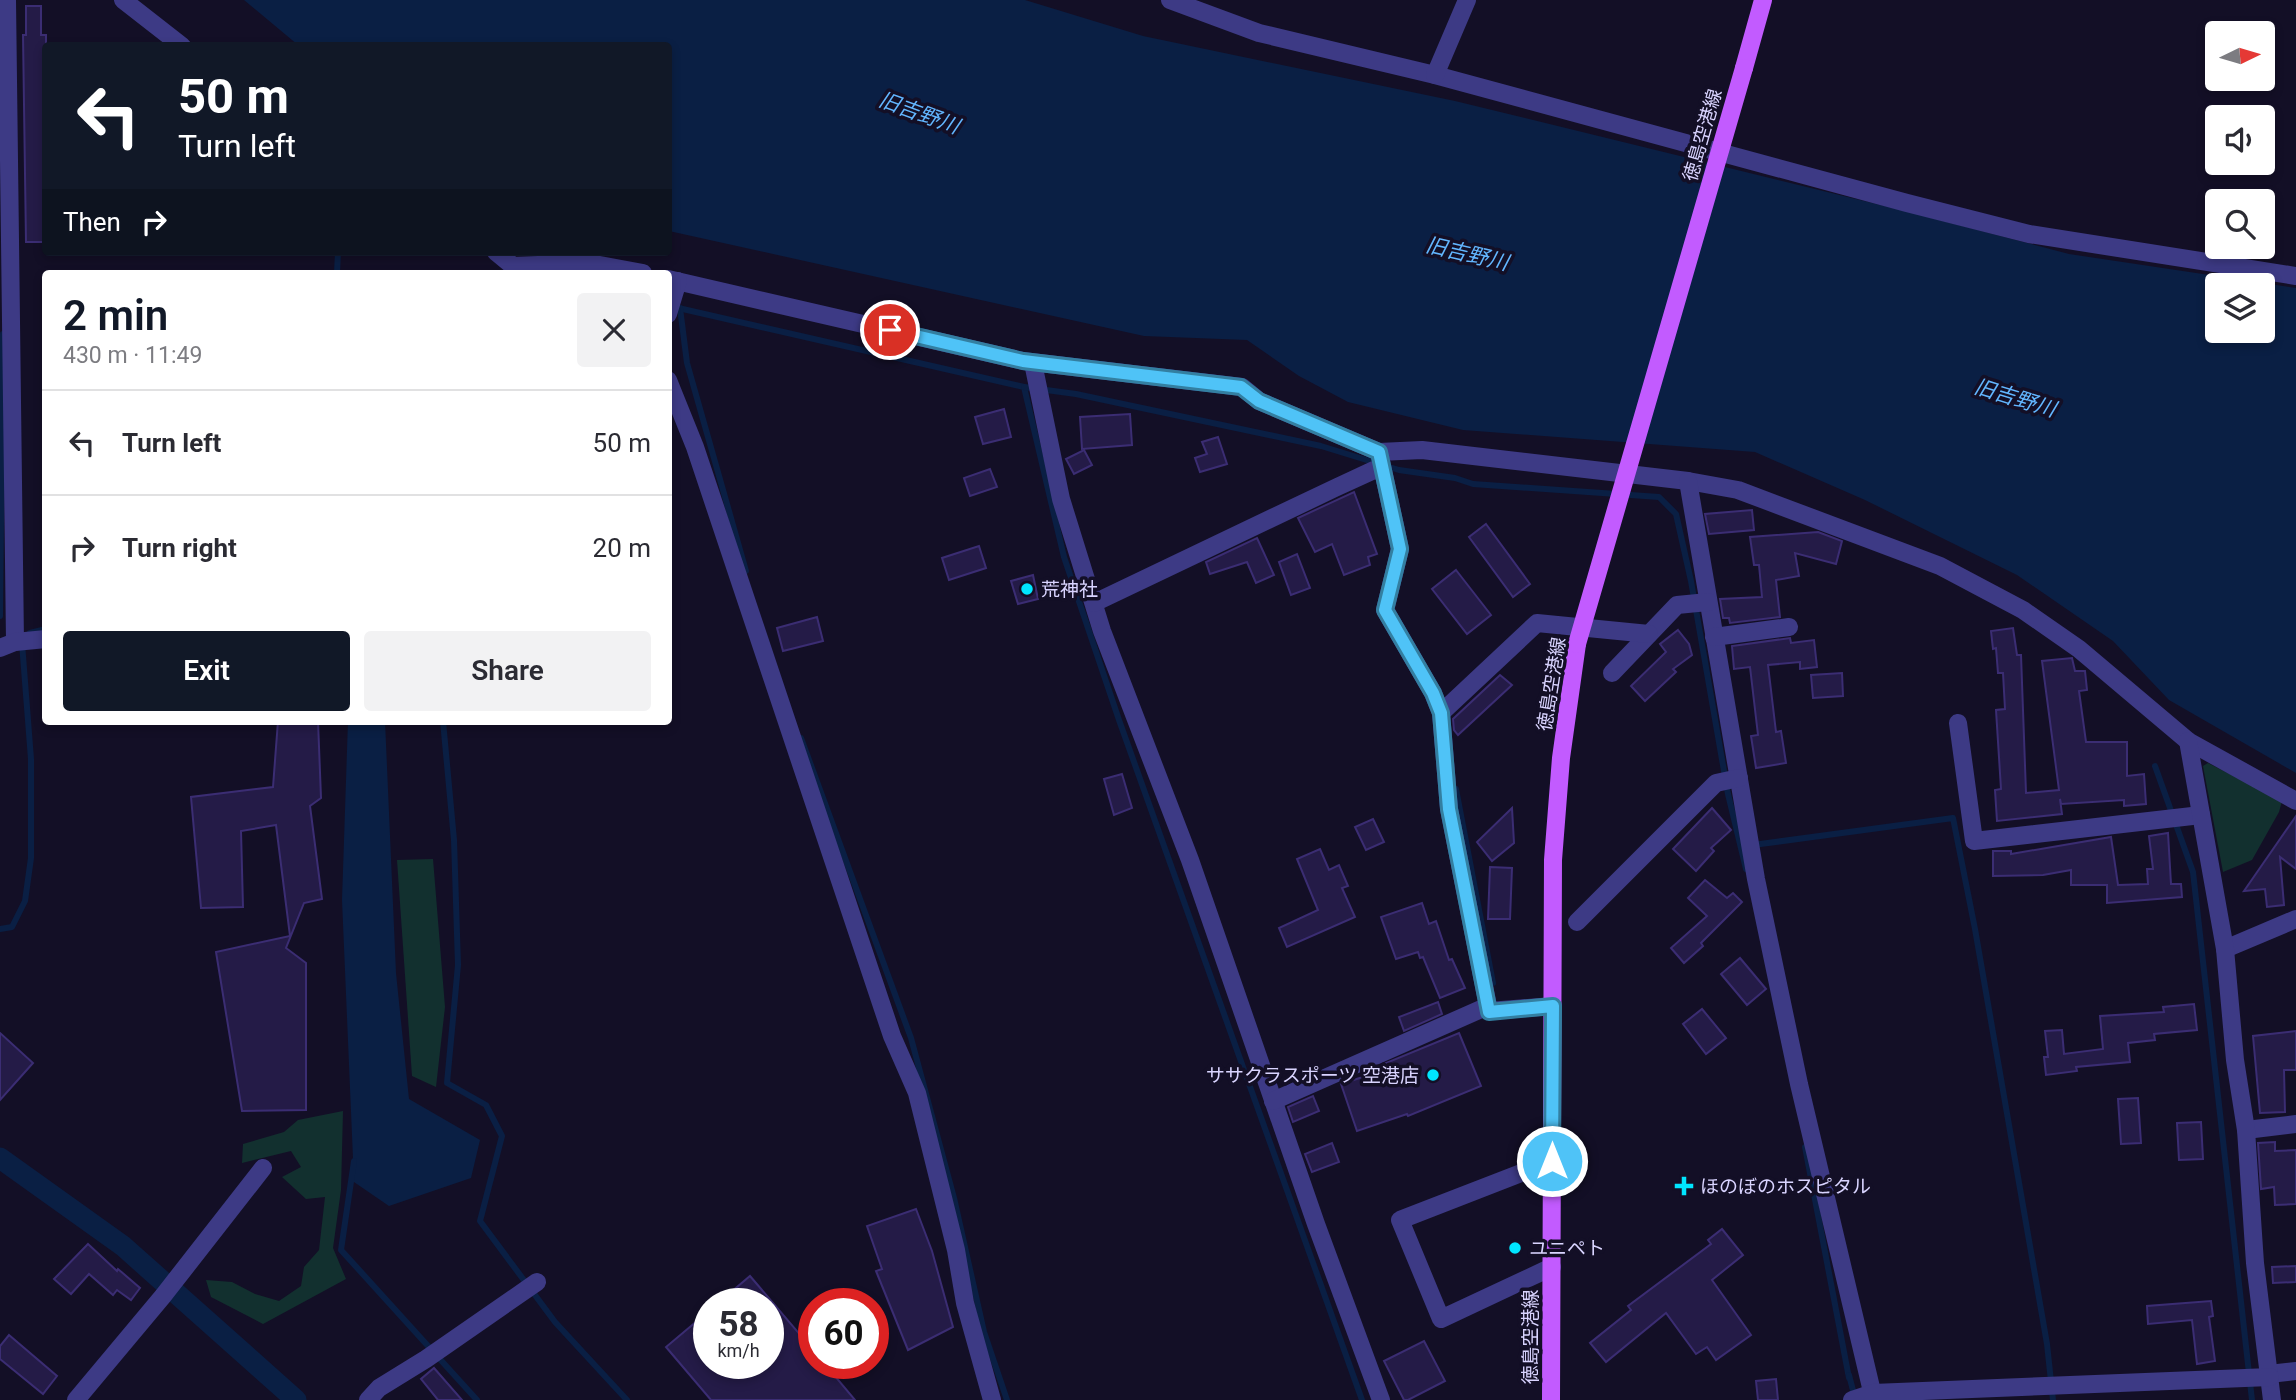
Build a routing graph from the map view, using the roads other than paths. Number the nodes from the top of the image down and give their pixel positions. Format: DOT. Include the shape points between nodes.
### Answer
graph roads {
  1 [pos="7,0"];
  2 [pos="123,0"];
  3 [pos="1170,0"];
  4 [pos="1467,0"];
  5 [pos="1763,0"];
  6 [pos="176,42"];
  7 [pos="1435,75"];
  8 [pos="499,256"];
  9 [pos="511,270"];
  10 [pos="627,270"];
  11 [pos="2296,276"];
  12 [pos="673,280"];
  13 [pos="1033,363"];
  14 [pos="672,390"];
  15 [pos="1379,452"];
  16 [pos="1383,472"];
  17 [pos="1688,481"];
  18 [pos="1709,602"];
  19 [pos="1094,603"];
  20 [pos="1789,627"];
  21 [pos="1649,634"];
  22 [pos="1714,637"];
  23 [pos="42,640"];
  24 [pos="8,645"];
  25 [pos="1612,674"];
  26 [pos="1441,713"];
  27 [pos="1958,723"];
  28 [pos="2188,741"];
  29 [pos="1739,778"];
  30 [pos="2296,801"];
  31 [pos="2201,815"];
  32 [pos="2296,919"];
  33 [pos="1577,922"];
  34 [pos="2225,949"];
  35 [pos="1488,1006"];
  36 [pos="1553,1006"];
  37 [pos="1273,1101"];
  38 [pos="2296,1124"];
  39 [pos="2246,1130"];
  40 [pos="1552,1161"];
  41 [pos="263,1168"];
  42 [pos="1552,1267"];
  43 [pos="537,1282"];
  44 [pos="2296,1371"];
  45 [pos="2270,1376"];
  46 [pos="1873,1396"];
  47 [pos="76,1400"];
  48 [pos="368,1400"];
  49 [pos="992,1400"];
  50 [pos="1381,1400"];
  51 [pos="1551,1400"];
  52 [pos="1852,1400"];
  53 [pos="2272,1400"];
  1 -- 24 [label="street"];
  2 -- 6 [label="street"];
  3 -- 7 [label="street" via="1259,33"];
  4 -- 7 [label="street"];
  5 -- 36 [label="main road, 徳島空港線, bridge" via="1577,644 1560,758 1553,860"];
  7 -- 11 [label="street" via="2029,234"];
  8 -- 9 [label="street"];
  9 -- 10 [label="street" via="589,263"];
  12 -- 13 [label="street"];
  13 -- 15 [label="street" via="1241,387 1259,401"];
  13 -- 19 [label="street" via="1060,499"];
  14 -- 49 [label="street" via="888,1024 916,1093"];
  15 -- 16 [label="street"];
  15 -- 17 [label="street" via="1422,450"];
  16 -- 19 [label="street" via="1374,470 1345,483"];
  16 -- 26 [label="street" via="1400,549 1385,610"];
  17 -- 18 [label="street"];
  17 -- 28 [label="street" via="1738,490 1940,566 2023,610 2079,649"];
  18 -- 21 [label="street" via="1677,605"];
  18 -- 22 [label="street"];
  19 -- 37 [label="street"];
  20 -- 22 [label="street"];
  21 -- 25 [label="street"];
  21 -- 26 [label="street" via="1537,623"];
  22 -- 29 [label="street"];
  23 -- 24 [label="street"];
  26 -- 35 [label="street" via="1449,809"];
  27 -- 31 [label="street" via="1974,841"];
  28 -- 30 [label="street"];
  28 -- 31 [label="street"];
  29 -- 33 [label="street" via="1716,783"];
  29 -- 46 [label="street" via="1799,1084"];
  31 -- 34 [label="street"];
  32 -- 34 [label="street"];
  34 -- 39 [label="street"];
  35 -- 36 [label="street" via="1489,1012"];
  35 -- 37 [label="street"];
  36 -- 40 [label="main road, 徳島空港線"];
  37 -- 50 [label="street"];
  38 -- 39 [label="street"];
  39 -- 45 [label="street" via="2255,1263"];
  40 -- 42 [label="main road, 徳島空港線"];
  40 -- 42 [label="street" via="1400,1220 1441,1319"];
  41 -- 47 [label="street"];
  42 -- 51 [label="main road, 徳島空港線"];
  43 -- 48 [label="street" via="379,1388"];
  44 -- 45 [label="street"];
  45 -- 46 [label="street"];
  45 -- 53 [label="street"];
  46 -- 52 [label="street"];
}
